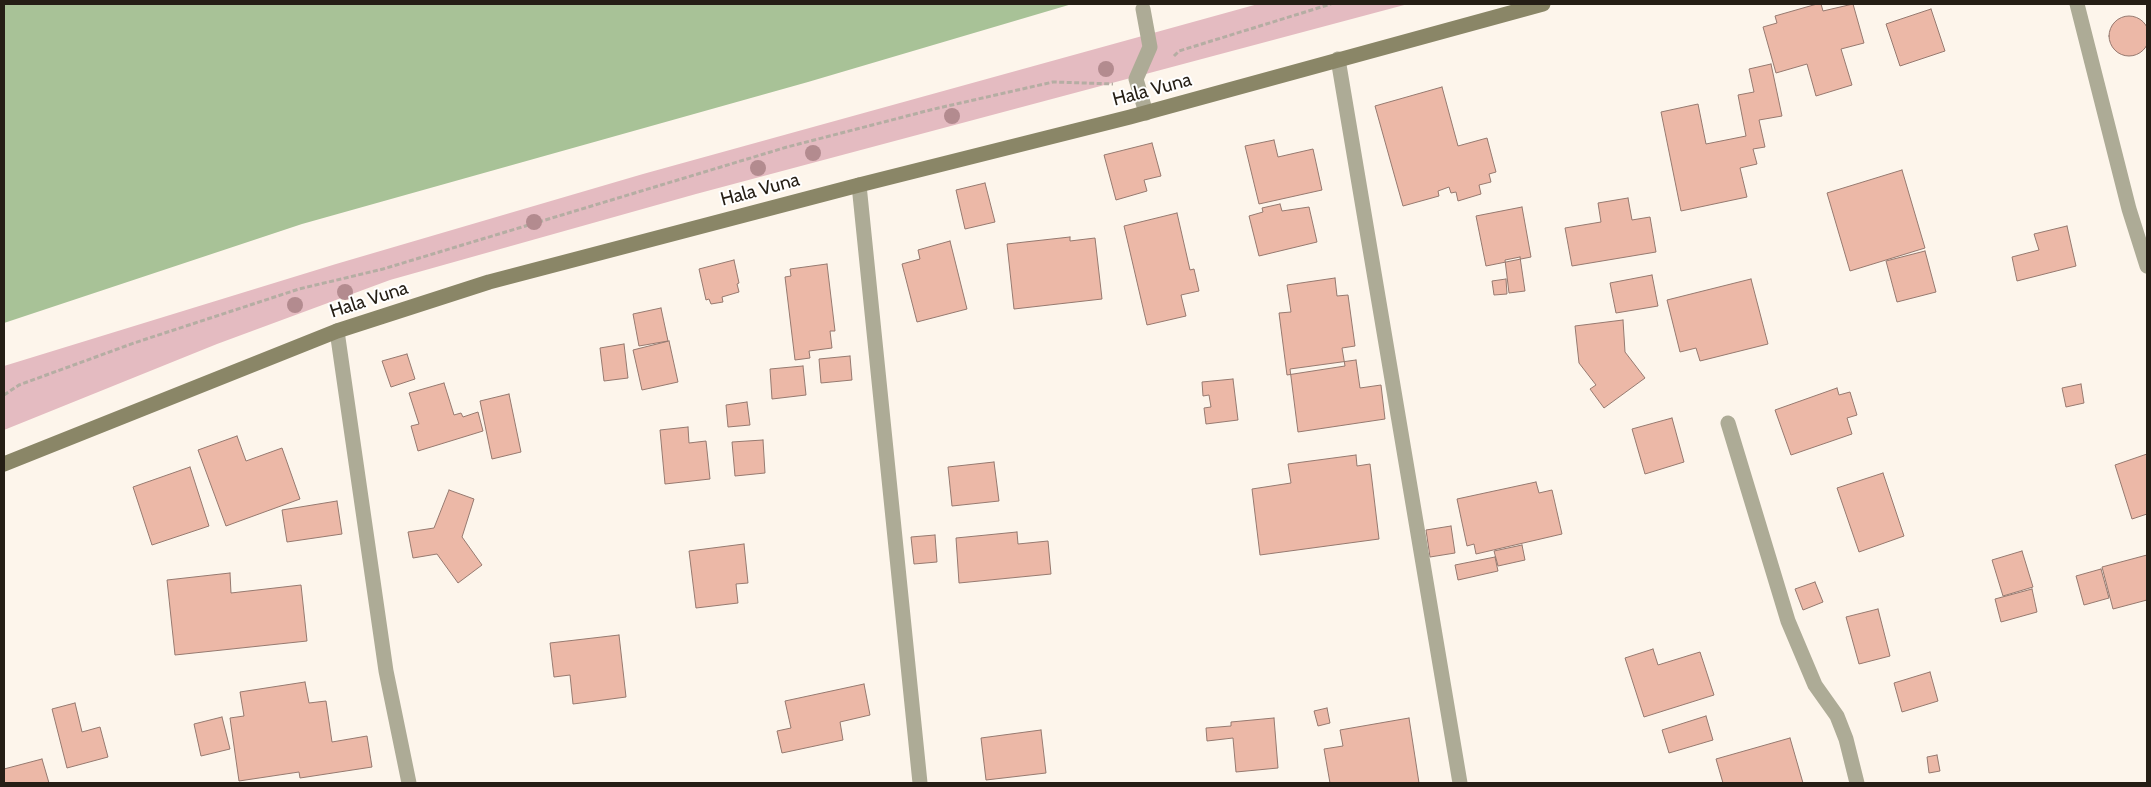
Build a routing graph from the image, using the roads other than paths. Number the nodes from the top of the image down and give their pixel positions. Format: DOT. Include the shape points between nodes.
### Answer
graph roads {
  1 [pos="1543,4"];
  2 [pos="2077,4"];
  3 [pos="1143,9"];
  4 [pos="1338,59"];
  5 [pos="1146,113"];
  6 [pos="859,185"];
  7 [pos="2147,266"];
  8 [pos="337,331"];
  9 [pos="1728,422"];
  10 [pos="4,464"];
  11 [pos="410,783"];
  12 [pos="920,783"];
  13 [pos="1460,783"];
  14 [pos="1857,783"];
  1 -- 4 [label="street, Hala Vuna"];
  2 -- 7 [label="street" via="2129,209"];
  3 -- 5 [label="street" via="1150,48 1136,79"];
  4 -- 5 [label="street, Hala Vuna"];
  4 -- 13 [label="street"];
  5 -- 6 [label="street, Hala Vuna"];
  6 -- 8 [label="street, Hala Vuna" via="489,282"];
  6 -- 12 [label="street"];
  8 -- 10 [label="street, Hala Vuna"];
  8 -- 11 [label="street" via="386,671"];
  9 -- 14 [label="street" via="1788,621 1815,685 1837,716"];
}
